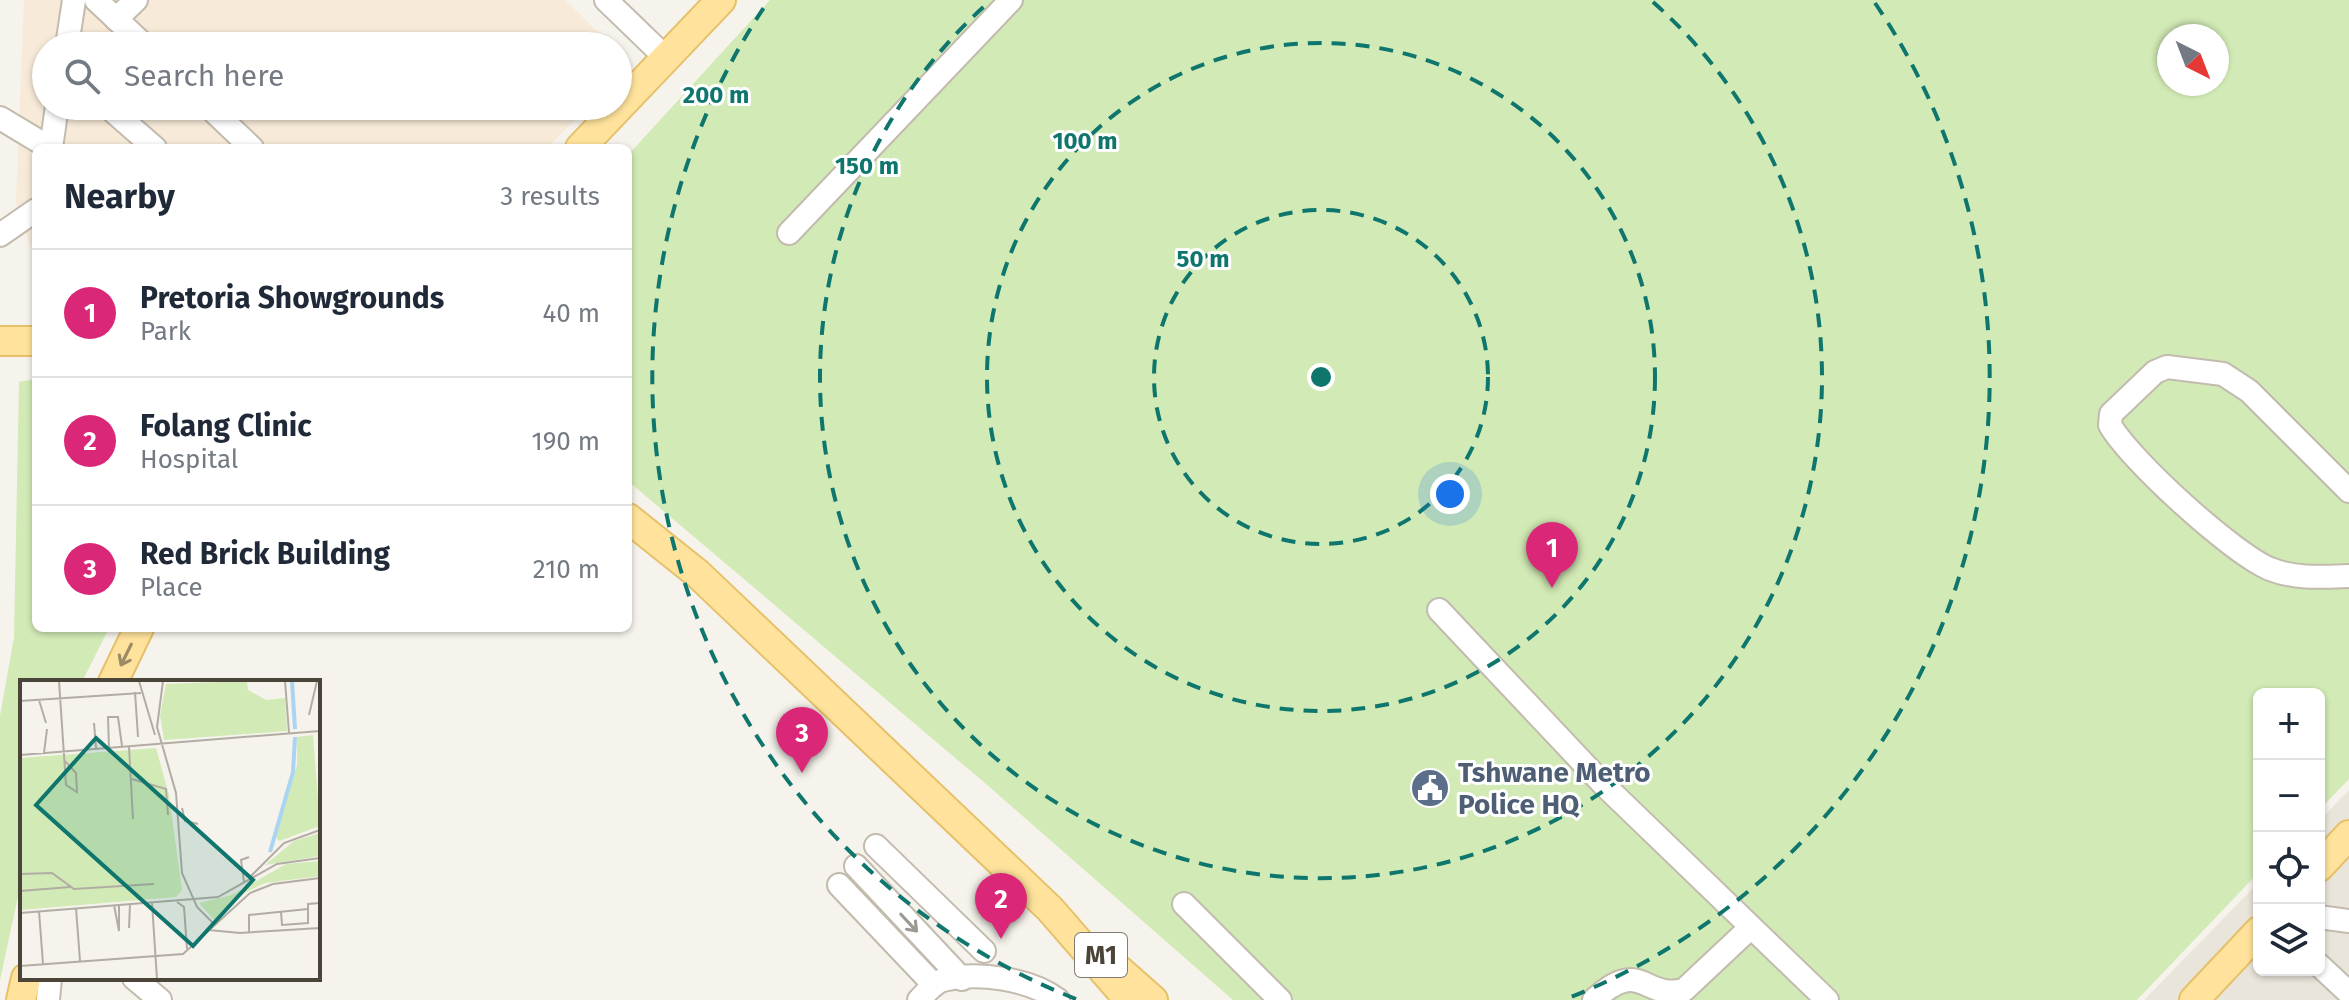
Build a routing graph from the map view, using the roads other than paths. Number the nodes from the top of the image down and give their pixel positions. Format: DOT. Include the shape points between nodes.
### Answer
graph roads {
  1 [pos="74,0"];
  2 [pos="96,0"];
  3 [pos="136,0"];
  4 [pos="606,0"];
  5 [pos="721,0"];
  6 [pos="1011,0"];
  7 [pos="116,19"];
  8 [pos="69,32"];
  9 [pos="130,32"];
  10 [pos="666,58"];
  11 [pos="632,94"];
  12 [pos="0,118"];
  13 [pos="55,120"];
  14 [pos="123,120"];
  15 [pos="219,120"];
  16 [pos="607,120"];
  17 [pos="237,143"];
  18 [pos="43,144"];
  19 [pos="51,144"];
  20 [pos="150,144"];
  21 [pos="584,144"];
  22 [pos="32,213"];
  23 [pos="789,233"];
  24 [pos="0,235"];
  25 [pos="0,341"];
  26 [pos="32,341"];
  27 [pos="2349,491"];
  28 [pos="632,521"];
  29 [pos="2349,576"];
  30 [pos="1439,610"];
  31 [pos="137,632"];
  32 [pos="114,680"];
  33 [pos="2349,835"];
  34 [pos="876,846"];
  35 [pos="2325,861"];
  36 [pos="856,866"];
  37 [pos="839,885"];
  38 [pos="1184,904"];
  39 [pos="1050,909"];
  40 [pos="2325,918"];
  41 [pos="2349,921"];
  42 [pos="1750,928"];
  43 [pos="2253,937"];
  44 [pos="984,951"];
  45 [pos="2325,971"];
  46 [pos="962,979"];
  47 [pos="26,980"];
  48 [pos="50,980"];
  49 [pos="136,980"];
  50 [pos="926,993"];
  51 [pos="2349,993"];
  52 [pos="21,1000"];
  53 [pos="48,1000"];
  54 [pos="160,1000"];
  55 [pos="1058,1000"];
  56 [pos="1129,1000"];
  57 [pos="1153,1000"];
  58 [pos="1280,1000"];
  59 [pos="1594,1000"];
  60 [pos="1827,1000"];
  61 [pos="2194,1000"];
  1 -- 8 [label="street"];
  2 -- 7 [label="street"];
  3 -- 7 [label="street"];
  4 -- 10 [label="street"];
  5 -- 10 [label="main road"];
  6 -- 23 [label="street"];
  7 -- 9 [label="street"];
  10 -- 11 [label="main road"];
  12 -- 18 [label="street"];
  13 -- 19 [label="street"];
  14 -- 20 [label="street"];
  15 -- 17 [label="street"];
  16 -- 21 [label="main road"];
  22 -- 24 [label="street"];
  25 -- 26 [label="main road"];
  27 -- 29 [label="street" via="2249,391 2223,374 2167,367 2111,414 2110,425 2136,460 2256,562 2290,575"];
  28 -- 39 [label="main road, M1" via="698,574"];
  30 -- 42 [label="street" via="1605,786"];
  31 -- 32 [label="main road, one-way"];
  33 -- 35 [label="main road"];
  34 -- 44 [label="street"];
  36 -- 46 [label="street, one-way"];
  37 -- 50 [label="street"];
  38 -- 58 [label="street"];
  39 -- 56 [label="main road, M1"];
  39 -- 57 [label="main road, M1"];
  40 -- 41 [label="street"];
  42 -- 59 [label="street" via="1684,990 1671,995 1627,979 1611,984"];
  42 -- 60 [label="street"];
  43 -- 61 [label="main road"];
  45 -- 51 [label="street"];
  46 -- 50 [label="street" via="941,980"];
  46 -- 55 [label="street" via="1017,980"];
  47 -- 52 [label="main road"];
  48 -- 53 [label="street"];
  49 -- 54 [label="street"];
}
